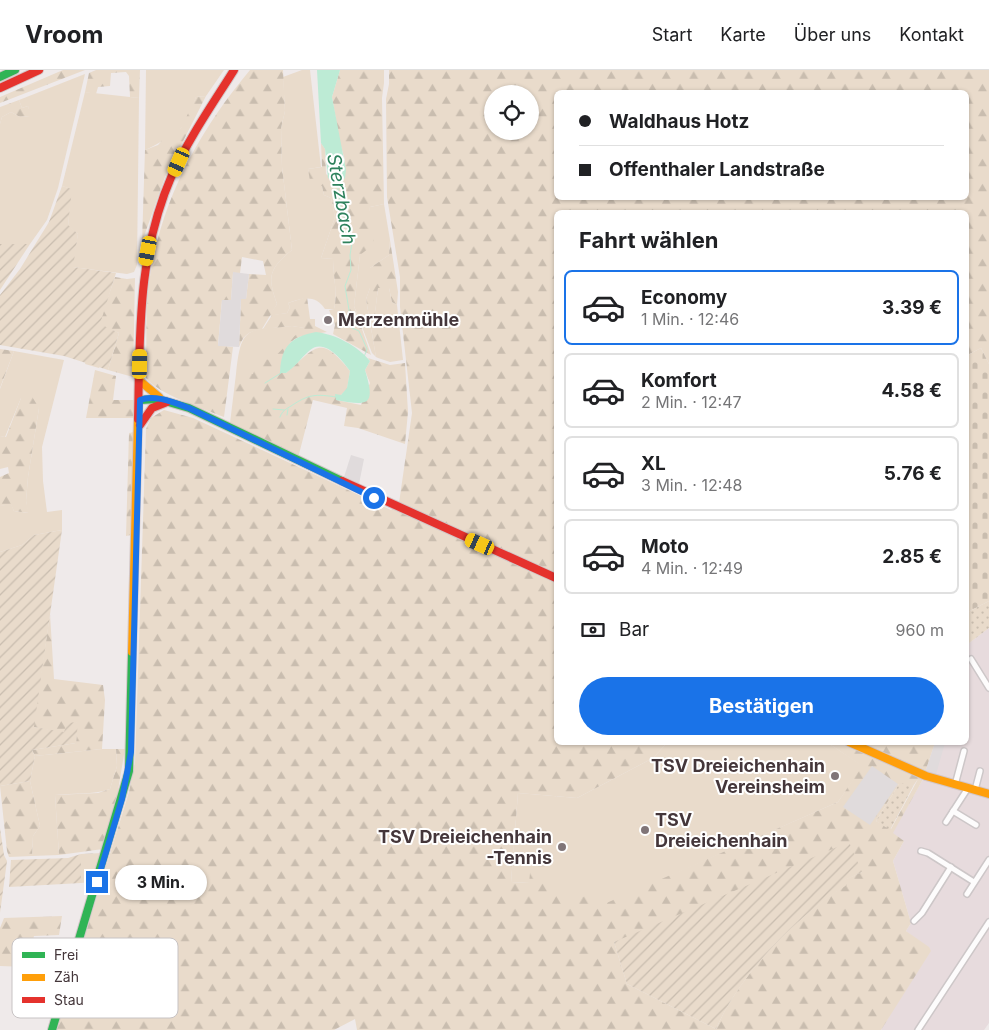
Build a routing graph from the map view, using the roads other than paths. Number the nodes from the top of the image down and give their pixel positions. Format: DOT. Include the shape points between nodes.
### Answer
graph roads {
  1 [pos="15,70"];
  2 [pos="39,70"];
  3 [pos="234,70"];
  4 [pos="239,70"];
  5 [pos="0,77"];
  6 [pos="226,83"];
  7 [pos="0,88"];
  8 [pos="140,381"];
  9 [pos="140,400"];
  10 [pos="167,402"];
  11 [pos="140,425"];
  12 [pos="554,577"];
  13 [pos="971,659"];
  14 [pos="989,688"];
  15 [pos="856,745"];
  16 [pos="964,752"];
  17 [pos="980,771"];
  18 [pos="955,785"];
  19 [pos="971,789"];
  20 [pos="989,794"];
  21 [pos="954,811"];
  22 [pos="946,822"];
  23 [pos="976,825"];
  24 [pos="921,851"];
  25 [pos="989,860"];
  26 [pos="950,867"];
  27 [pos="974,882"];
  28 [pos="967,894"];
  29 [pos="914,921"];
  30 [pos="989,922"];
  31 [pos="80,938"];
  32 [pos="56,1018"];
  33 [pos="52,1030"];
  34 [pos="918,1030"];
  1 -- 5 [label="main road"];
  2 -- 7 [label="main road"];
  3 -- 6 [label="main road"];
  4 -- 6 [label="main road"];
  6 -- 8 [label="main road" via="190,139 156,220 142,286"];
  8 -- 9 [label="main road"];
  8 -- 10 [label="main road" via="148,391"];
  9 -- 10 [label="main road" via="151,404"];
  9 -- 11 [label="main road"];
  10 -- 11 [label="main road" via="152,408"];
  10 -- 12 [label="main road" via="189,408 374,498"];
  11 -- 31 [label="main road" via="129,771"];
  13 -- 14 [label="street"];
  15 -- 18 [label="main road" via="910,770"];
  16 -- 18 [label="street"];
  17 -- 19 [label="street"];
  18 -- 19 [label="main road"];
  19 -- 20 [label="main road"];
  19 -- 21 [label="street"];
  21 -- 22 [label="street"];
  21 -- 23 [label="street"];
  24 -- 26 [label="street"];
  25 -- 27 [label="street"];
  26 -- 27 [label="street"];
  26 -- 29 [label="street"];
  27 -- 28 [label="street"];
  30 -- 34 [label="street"];
  32 -- 33 [label="main road"];
}
